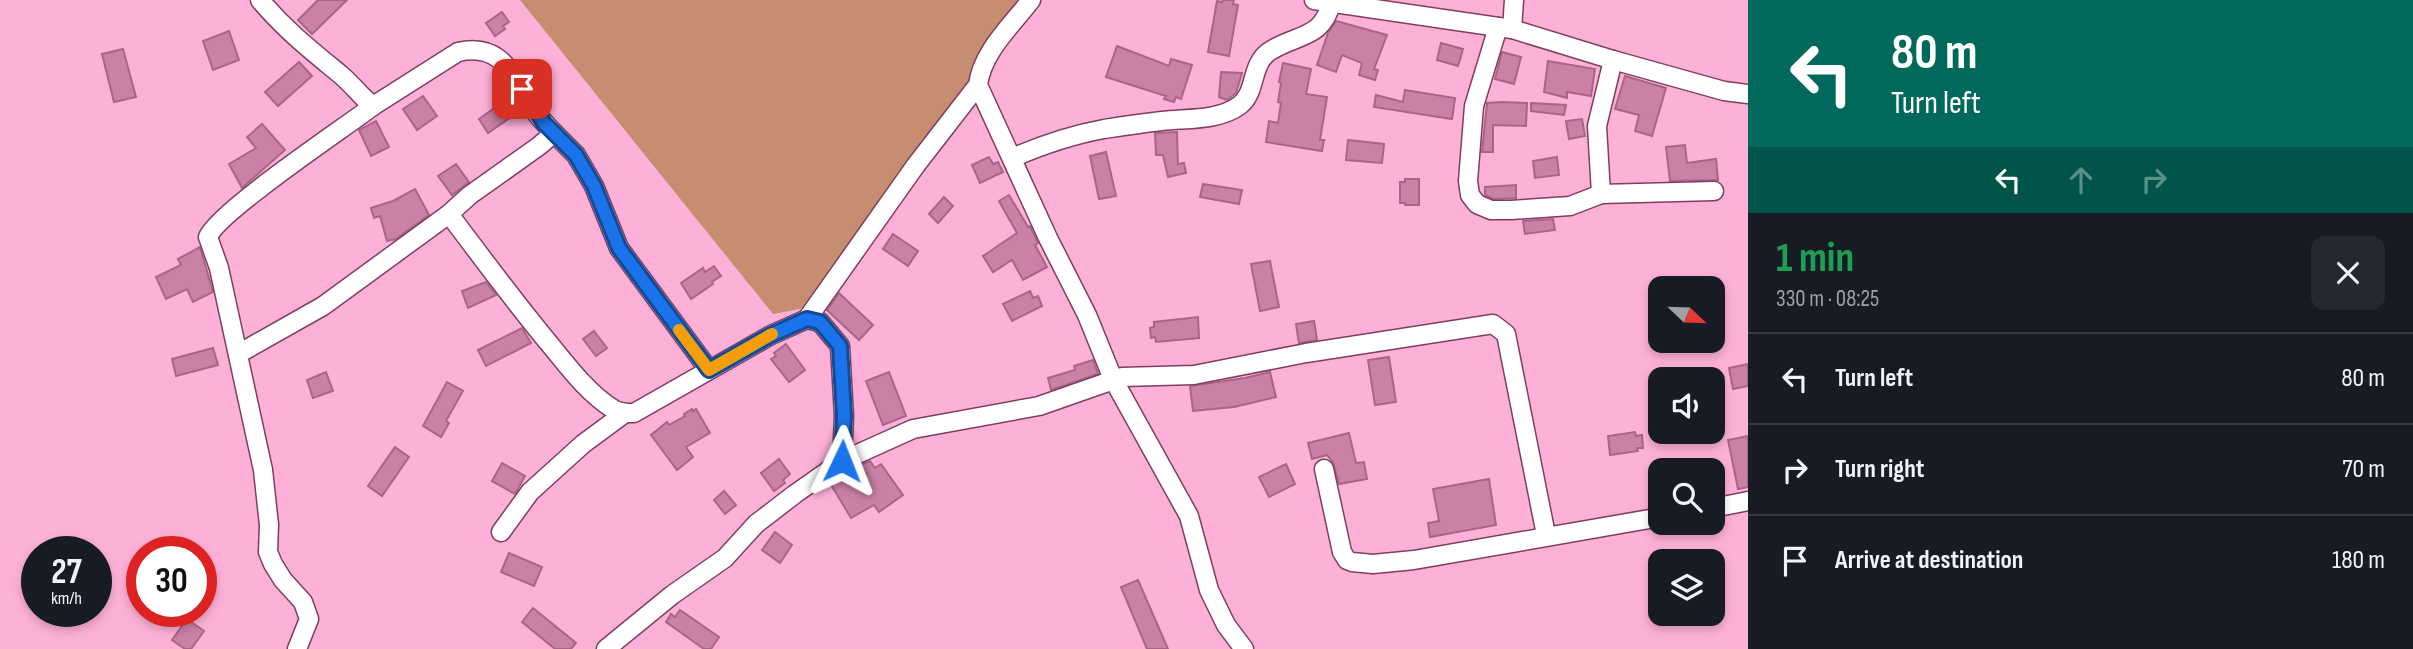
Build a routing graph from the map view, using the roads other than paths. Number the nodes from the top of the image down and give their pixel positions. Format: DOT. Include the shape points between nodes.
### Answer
graph roads {
  1 [pos="260,0"];
  2 [pos="1031,0"];
  3 [pos="1514,0"];
  4 [pos="1326,1"];
  5 [pos="1505,28"];
  6 [pos="1613,60"];
  7 [pos="978,85"];
  8 [pos="1748,94"];
  9 [pos="373,106"];
  10 [pos="554,133"];
  11 [pos="1012,158"];
  12 [pos="1714,191"];
  13 [pos="1601,194"];
  14 [pos="449,214"];
  15 [pos="807,319"];
  16 [pos="238,354"];
  17 [pos="709,370"];
  18 [pos="1113,379"];
  19 [pos="625,413"];
  20 [pos="842,461"];
  21 [pos="1324,469"];
  22 [pos="1748,501"];
  23 [pos="1725,506"];
  24 [pos="1648,519"];
  25 [pos="501,533"];
  26 [pos="1546,536"];
  27 [pos="297,649"];
  28 [pos="606,649"];
  29 [pos="1244,649"];
  1 -- 9 [label="street"];
  2 -- 7 [label="street" via="996,44"];
  3 -- 5 [label="street"];
  4 -- 5 [label="street"];
  4 -- 11 [label="street" via="1326,19 1312,34 1261,58 1242,104 1227,112 1102,129 1051,141"];
  5 -- 6 [label="street"];
  5 -- 13 [label="street" via="1474,106 1468,181 1473,201 1490,209 1511,210 1570,205"];
  6 -- 8 [label="street"];
  6 -- 13 [label="street" via="1597,126"];
  7 -- 11 [label="street"];
  7 -- 15 [label="street"];
  9 -- 10 [label="street" via="458,52 474,49 489,52 510,70"];
  9 -- 16 [label="street" via="253,194 210,232 208,242 219,268"];
  10 -- 14 [label="street"];
  10 -- 17 [label="street" via="576,155 588,176 619,248"];
  11 -- 18 [label="street"];
  12 -- 13 [label="street"];
  14 -- 16 [label="street" via="323,306"];
  14 -- 19 [label="street" via="569,368 597,397"];
  15 -- 17 [label="street"];
  15 -- 20 [label="street" via="820,322 840,346"];
  16 -- 27 [label="street" via="262,470 268,552 283,580 303,601 309,619"];
  17 -- 19 [label="street" via="634,413"];
  18 -- 20 [label="street" via="1040,406 913,429"];
  18 -- 26 [label="street" via="1203,374 1306,353 1497,325 1506,334"];
  18 -- 29 [label="street" via="1189,516 1209,590"];
  19 -- 25 [label="street" via="530,492"];
  20 -- 28 [label="street" via="756,524 725,558"];
  21 -- 26 [label="street" via="1342,552 1352,562 1414,560"];
  22 -- 23 [label="street"];
  24 -- 26 [label="street"];
}
